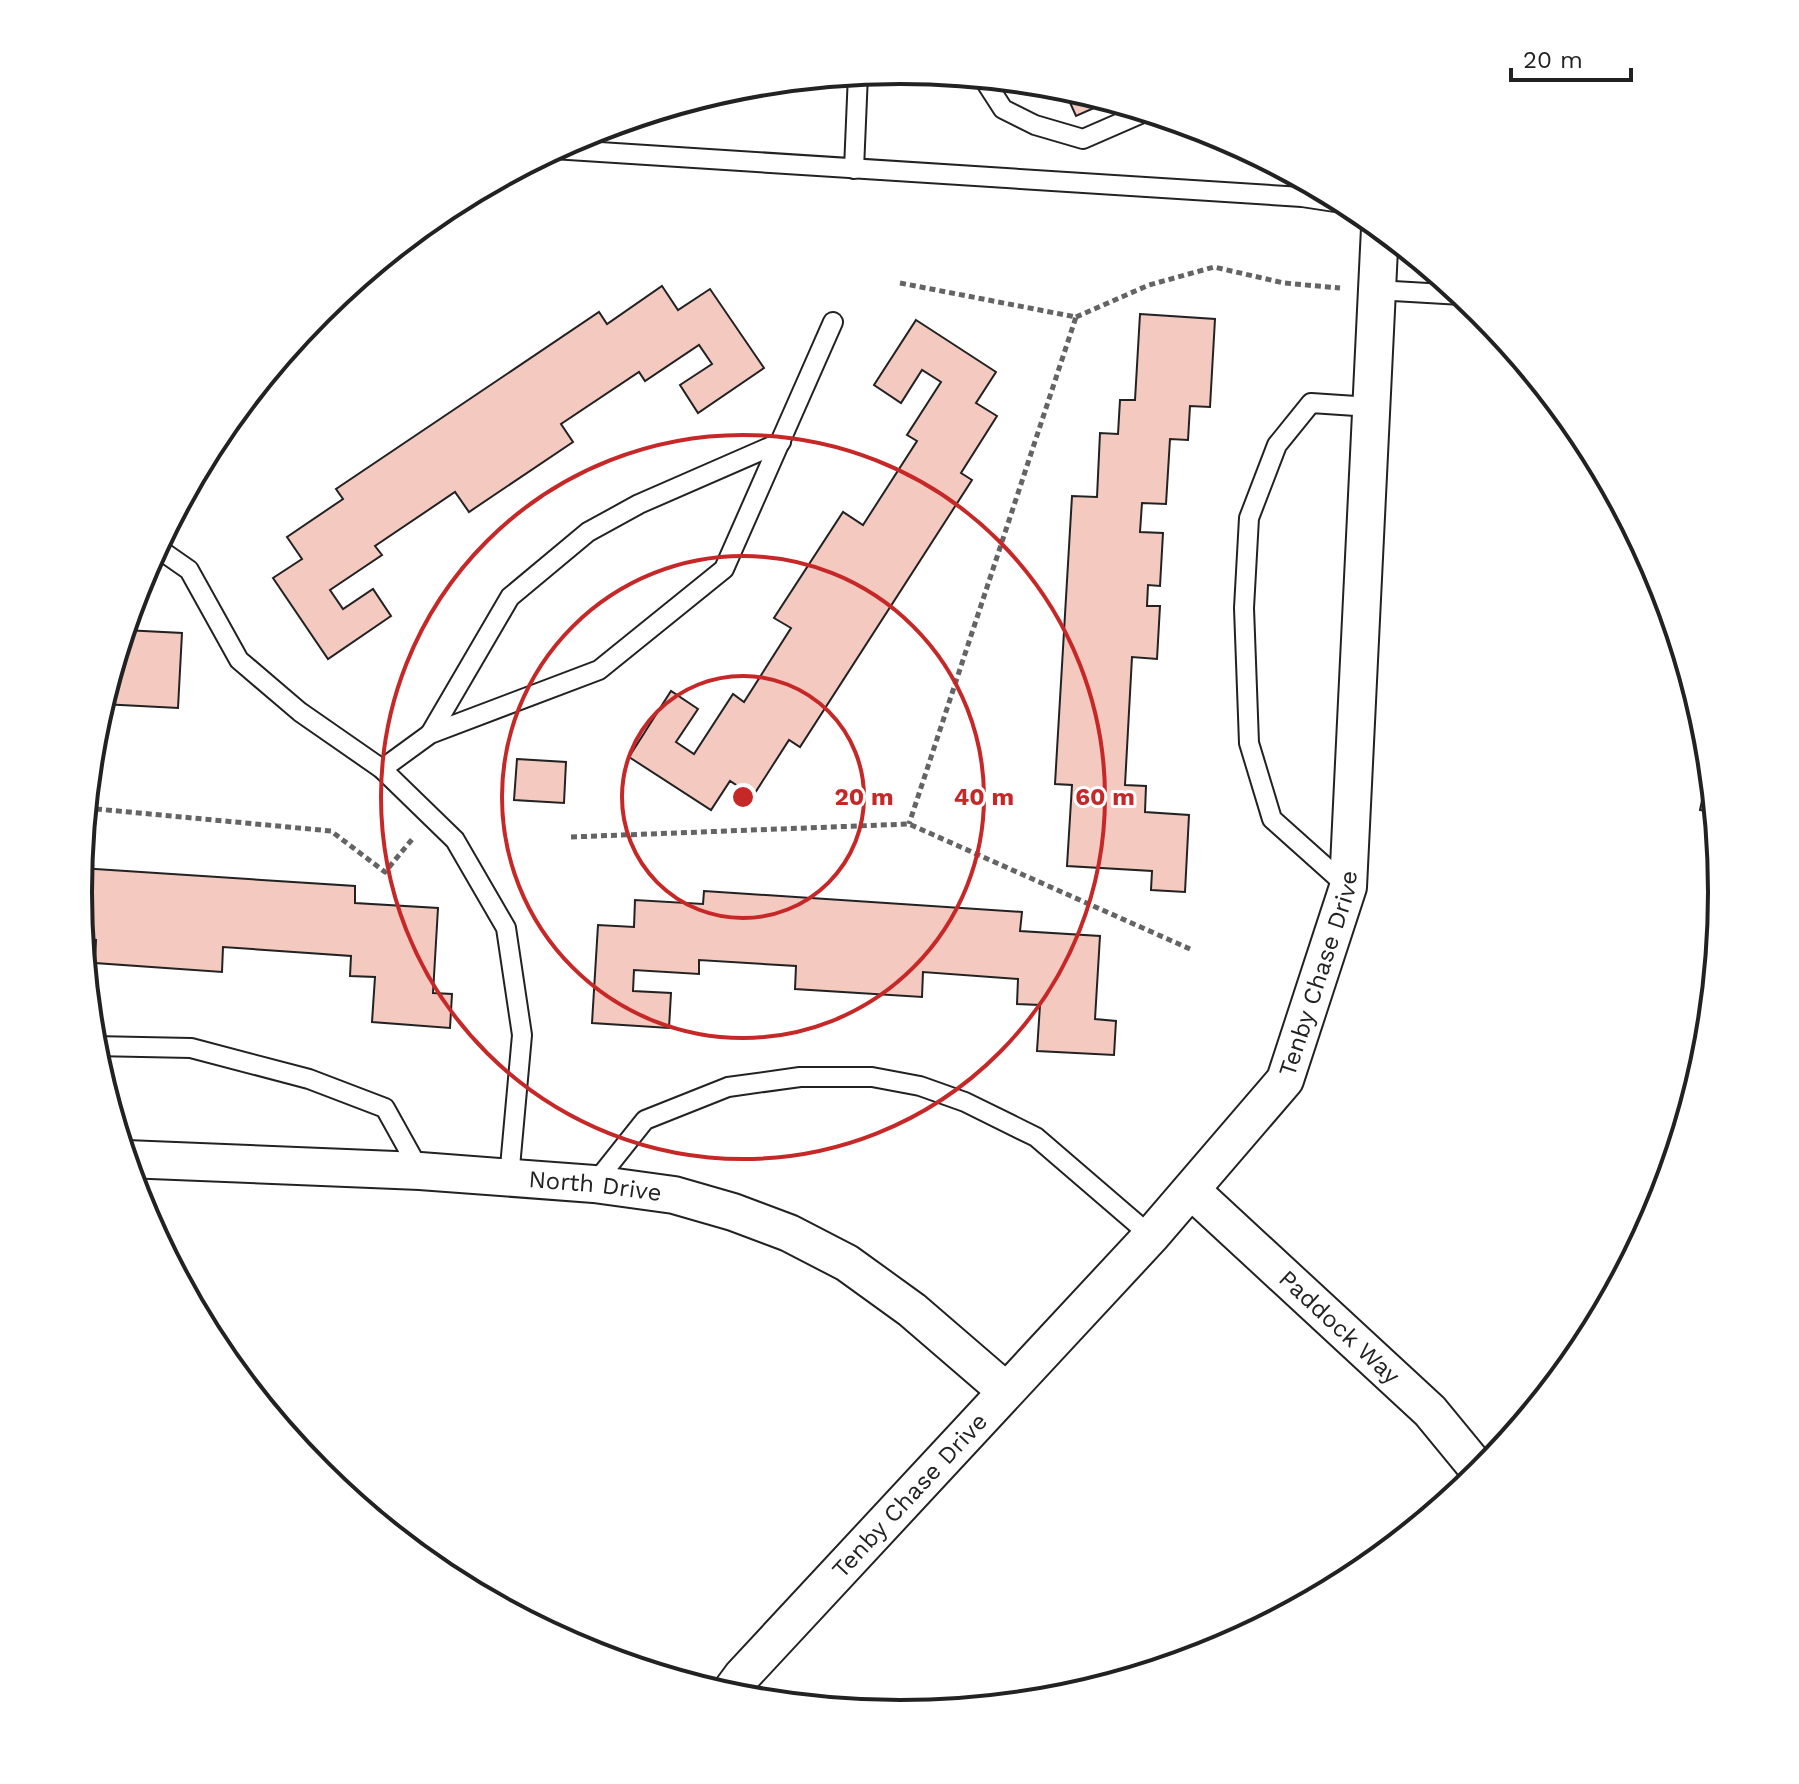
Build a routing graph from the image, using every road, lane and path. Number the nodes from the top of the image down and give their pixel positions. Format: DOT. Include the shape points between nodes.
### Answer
graph roads {
  1 [pos="858,86"];
  2 [pos="991,90"];
  3 [pos="1130,118"];
  4 [pos="579,151"];
  5 [pos="854,169"];
  6 [pos="1315,199"];
  7 [pos="1379,242"];
  8 [pos="900,283"];
  9 [pos="1376,290"];
  10 [pos="1442,294"];
  11 [pos="1076,317"];
  12 [pos="833,322"];
  13 [pos="1371,407"];
  14 [pos="781,442"];
  15 [pos="166,554"];
  16 [pos="430,734"];
  17 [pos="382,769"];
  18 [pos="96,809"];
  19 [pos="432,816"];
  20 [pos="909,824"];
  21 [pos="571,837"];
  22 [pos="1348,887"];
  23 [pos="1190,949"];
  24 [pos="106,1046"];
  25 [pos="137,1159"];
  26 [pos="420,1171"];
  27 [pos="509,1178"];
  28 [pos="594,1184"];
  29 [pos="1191,1190"];
  30 [pos="1151,1236"];
  31 [pos="1006,1391"];
  32 [pos="1472,1462"];
  33 [pos="737,1683"];
  1 -- 5 [label="lane"];
  2 -- 3 [label="lane" via="1003,109 1083,139"];
  4 -- 5 [label="lane"];
  5 -- 6 [label="lane"];
  7 -- 9 [label="street, Tenby Chase Drive"];
  8 -- 11 [label="path"];
  9 -- 10 [label="lane"];
  9 -- 11 [label="path" via="1284,283 1214,267 1149,285"];
  9 -- 13 [label="street, Tenby Chase Drive"];
  11 -- 20 [label="path"];
  12 -- 14 [label="lane"];
  13 -- 22 [label="street, Tenby Chase Drive"];
  13 -- 22 [label="lane" via="1311,403 1277,445 1249,518 1244,608 1249,743 1272,819"];
  14 -- 16 [label="lane" via="588,532 521,587 510,597"];
  14 -- 16 [label="lane" via="724,569 599,670"];
  15 -- 17 [label="lane" via="189,570 239,660 300,712"];
  16 -- 17 [label="lane"];
  17 -- 19 [label="lane"];
  18 -- 19 [label="path" via="331,831 385,872"];
  19 -- 27 [label="lane" via="455,840 506,928 522,1035"];
  20 -- 21 [label="path"];
  20 -- 23 [label="path"];
  22 -- 29 [label="street, Tenby Chase Drive" via="1285,1080"];
  24 -- 26 [label="lane" via="191,1048 309,1079 385,1108"];
  25 -- 26 [label="street, North Drive"];
  26 -- 27 [label="street, North Drive"];
  27 -- 28 [label="street, North Drive"];
  28 -- 30 [label="lane" via="645,1120 728,1087 800,1077 872,1077 965,1102 1036,1137"];
  28 -- 31 [label="street, North Drive" via="674,1195 789,1233 847,1263 912,1310"];
  29 -- 30 [label="street, Tenby Chase Drive"];
  29 -- 32 [label="street, Paddock Way" via="1430,1411"];
  30 -- 31 [label="street, Tenby Chase Drive"];
  31 -- 33 [label="street, Tenby Chase Drive"];
}
